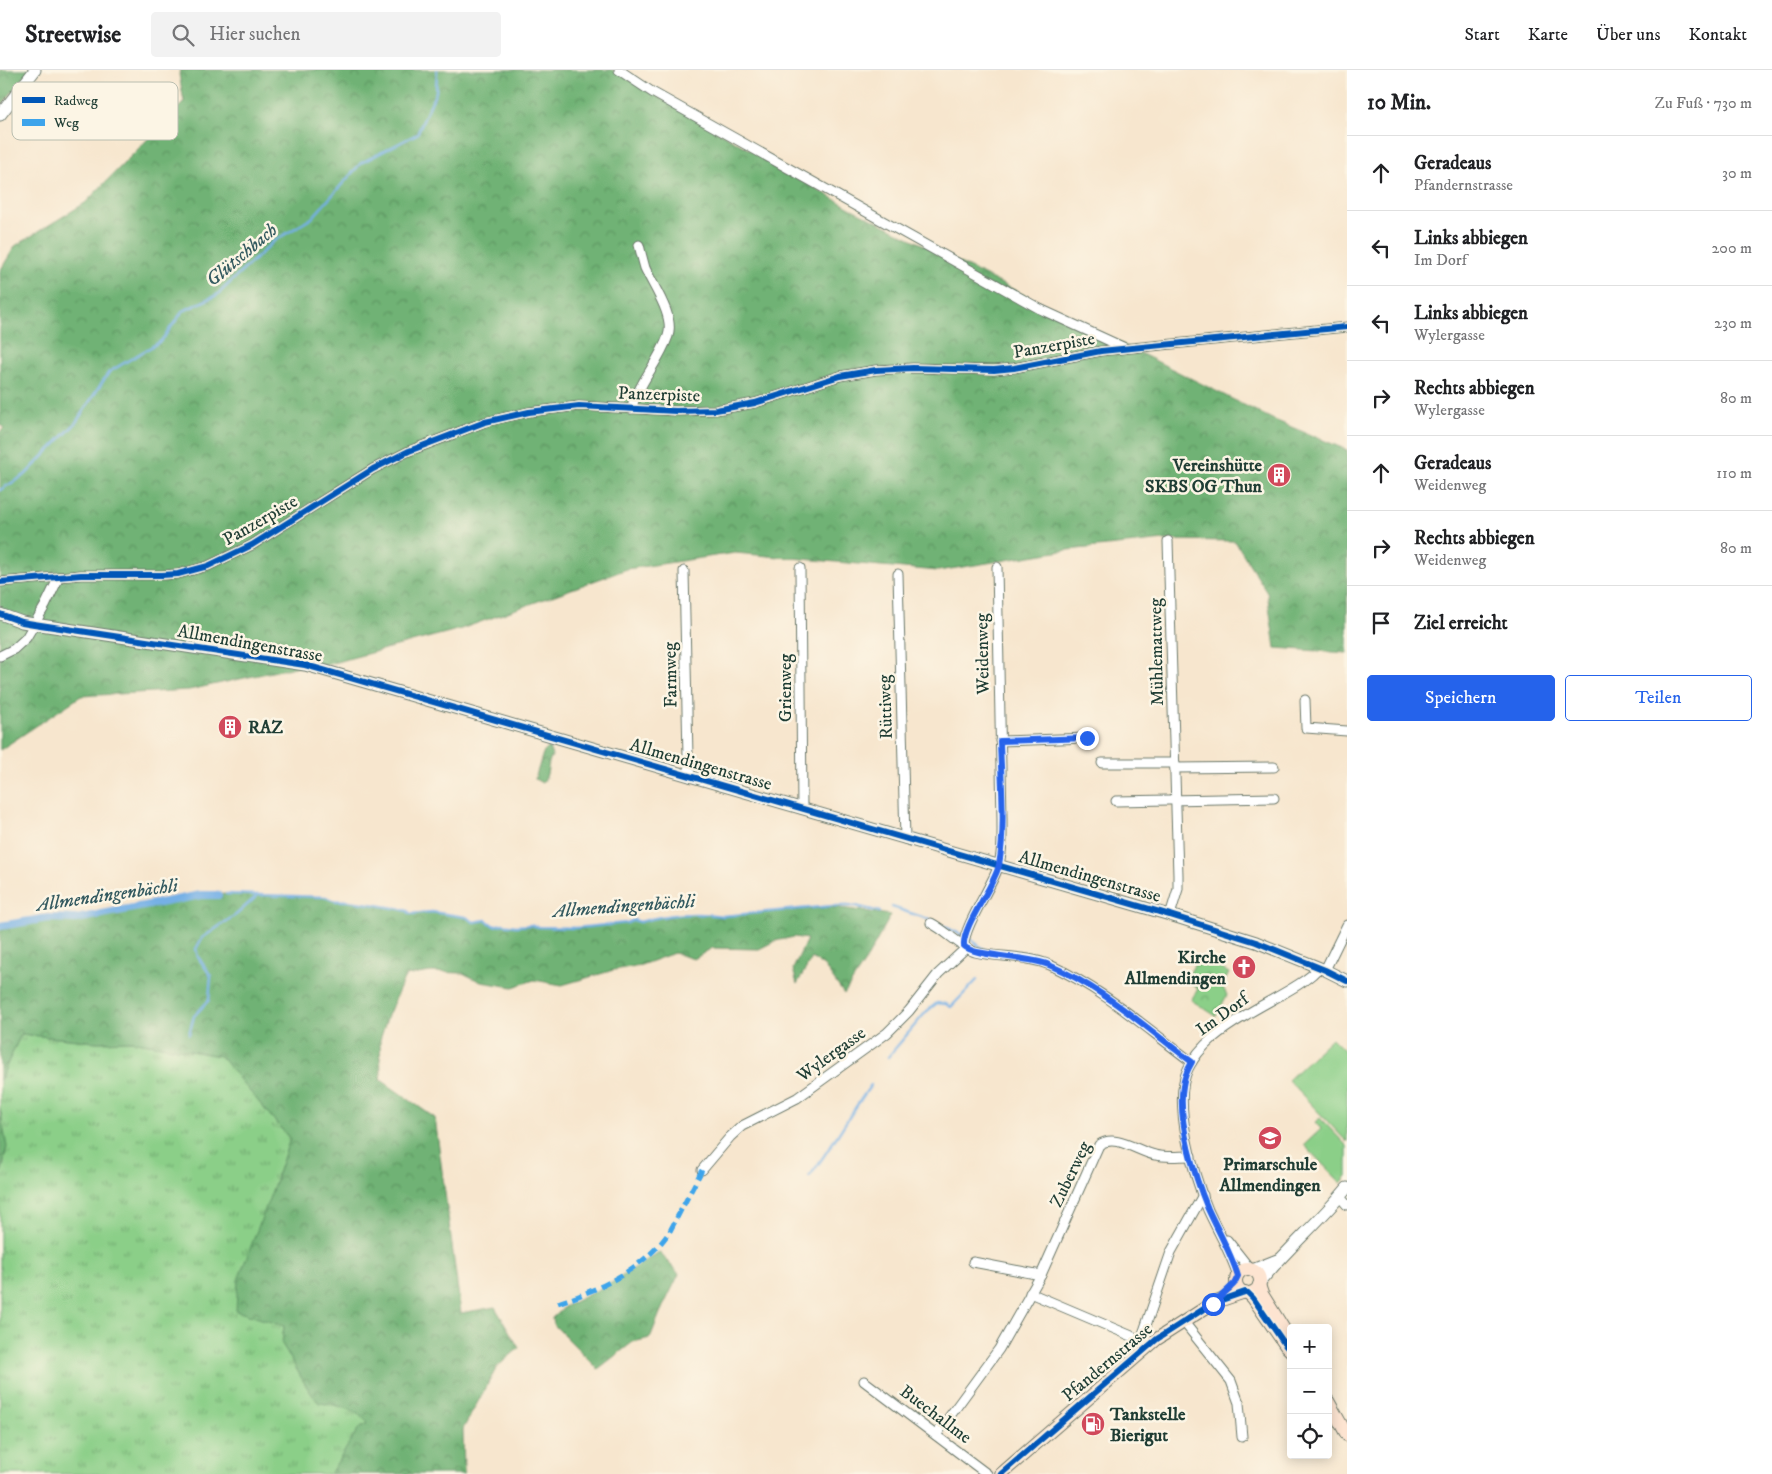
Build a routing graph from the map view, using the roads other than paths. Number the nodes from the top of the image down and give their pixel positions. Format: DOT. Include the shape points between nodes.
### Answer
graph roads {
  1 [pos="35,70"];
  2 [pos="619,70"];
  3 [pos="26,82"];
  4 [pos="12,100"];
  5 [pos="0,115"];
  6 [pos="640,245"];
  7 [pos="1347,327"];
  8 [pos="1125,348"];
  9 [pos="632,409"];
  10 [pos="1168,541"];
  11 [pos="998,567"];
  12 [pos="800,568"];
  13 [pos="684,572"];
  14 [pos="898,574"];
  15 [pos="59,577"];
  16 [pos="0,582"];
  17 [pos="0,614"];
  18 [pos="34,624"];
  19 [pos="0,656"];
  20 [pos="1305,700"];
  21 [pos="1347,732"];
  22 [pos="1087,738"];
  23 [pos="1000,741"];
  24 [pos="1102,764"];
  25 [pos="1175,765"];
  26 [pos="1274,767"];
  27 [pos="690,777"];
  28 [pos="1274,798"];
  29 [pos="1176,799"];
  30 [pos="1116,802"];
  31 [pos="802,809"];
  32 [pos="904,839"];
  33 [pos="998,865"];
  34 [pos="1170,915"];
  35 [pos="931,923"];
  36 [pos="1347,925"];
  37 [pos="965,947"];
  38 [pos="1322,969"];
  39 [pos="1347,981"];
  40 [pos="1192,1062"];
  41 [pos="1191,1156"];
  42 [pos="702,1170"];
  43 [pos="1202,1196"];
  44 [pos="1345,1197"];
  45 [pos="1217,1226"];
  46 [pos="1281,1258"];
  47 [pos="973,1262"];
  48 [pos="1251,1270"];
  49 [pos="1041,1275"];
  50 [pos="1237,1278"];
  51 [pos="1259,1284"];
  52 [pos="1246,1292"];
  53 [pos="1030,1293"];
  54 [pos="1213,1304"];
  55 [pos="1183,1321"];
  56 [pos="1287,1333"];
  57 [pos="1144,1343"];
  58 [pos="1287,1347"];
  59 [pos="864,1381"];
  60 [pos="1332,1407"];
  61 [pos="1332,1408"];
  62 [pos="1347,1423"];
  63 [pos="936,1435"];
  64 [pos="1347,1435"];
  65 [pos="1242,1437"];
  66 [pos="987,1474"];
  67 [pos="1001,1474"];
  1 -- 3 [label="street"];
  2 -- 8 [label="street" via="1040,309"];
  4 -- 5 [label="street"];
  6 -- 9 [label="street" via="645,267 668,318 668,334 636,394"];
  7 -- 8 [label="street, Panzerpiste"];
  8 -- 9 [label="street, Panzerpiste" via="994,370 876,370 840,376 755,403 716,410"];
  9 -- 15 [label="street, Panzerpiste" via="579,406 528,412 485,422 391,459 252,546 194,571 162,575"];
  10 -- 25 [label="street, Mühlemattweg"];
  11 -- 23 [label="street, Weidenweg"];
  12 -- 31 [label="street, Grienweg"];
  13 -- 27 [label="street, Farmweg"];
  14 -- 32 [label="street, Rüttiweg"];
  15 -- 16 [label="street, Panzerpiste"];
  15 -- 18 [label="street"];
  17 -- 18 [label="street, Allmendingenstrasse"];
  18 -- 19 [label="street" via="21,644"];
  18 -- 27 [label="street, Allmendingenstrasse" via="306,665"];
  20 -- 21 [label="street" via="1306,728"];
  22 -- 23 [label="street"];
  23 -- 33 [label="street, Weidenweg" via="1002,826"];
  24 -- 25 [label="street"];
  25 -- 26 [label="street"];
  25 -- 29 [label="street, Mühlemattweg"];
  27 -- 31 [label="street, Allmendingenstrasse"];
  28 -- 29 [label="street"];
  29 -- 30 [label="street"];
  29 -- 34 [label="street, Mühlemattweg" via="1178,882"];
  31 -- 32 [label="street, Allmendingenstrasse"];
  32 -- 33 [label="street, Allmendingenstrasse"];
  33 -- 34 [label="street, Allmendingenstrasse"];
  33 -- 37 [label="street" via="966,933"];
  34 -- 38 [label="street, Allmendingenstrasse" via="1256,942"];
  35 -- 37 [label="street"];
  36 -- 38 [label="street"];
  37 -- 40 [label="street" via="976,952 1050,965 1105,996"];
  37 -- 42 [label="street, Wylergasse" via="886,1033 797,1098 742,1126"];
  38 -- 39 [label="street, Allmendingenstrasse"];
  38 -- 40 [label="street, Im Dorf" via="1222,1030 1205,1044"];
  40 -- 41 [label="street, Im Dorf" via="1182,1096"];
  41 -- 43 [label="street, Im Dorf"];
  41 -- 49 [label="street, Zuberweg" via="1157,1156 1126,1144 1101,1143"];
  43 -- 45 [label="street, Im Dorf"];
  43 -- 57 [label="street" via="1171,1252"];
  44 -- 46 [label="street"];
  45 -- 48 [label="street, Im Dorf"];
  45 -- 50 [label="street, Im Dorf"];
  46 -- 48 [label="street"];
  46 -- 51 [label="street"];
  47 -- 49 [label="street"];
  48 -- 50 [label="main road" via="1243,1271"];
  48 -- 51 [label="main road" via="1259,1276"];
  49 -- 53 [label="street, Zuberweg"];
  50 -- 52 [label="main road" via="1238,1287"];
  50 -- 54 [label="main road, Pfandernstrasse"];
  51 -- 52 [label="main road" via="1256,1290"];
  51 -- 56 [label="main road"];
  52 -- 54 [label="main road, Pfandernstrasse"];
  52 -- 58 [label="main road" via="1254,1298"];
  53 -- 57 [label="street"];
  53 -- 63 [label="street, Zuberweg" via="999,1349"];
  54 -- 55 [label="main road, Pfandernstrasse"];
  55 -- 57 [label="main road, Pfandernstrasse"];
  55 -- 65 [label="street" via="1232,1381 1239,1403"];
  57 -- 67 [label="main road, Pfandernstrasse"];
  59 -- 63 [label="street, Buechallme"];
  60 -- 62 [label="main road"];
  61 -- 64 [label="main road"];
  63 -- 66 [label="street, Buechallme"];
}
